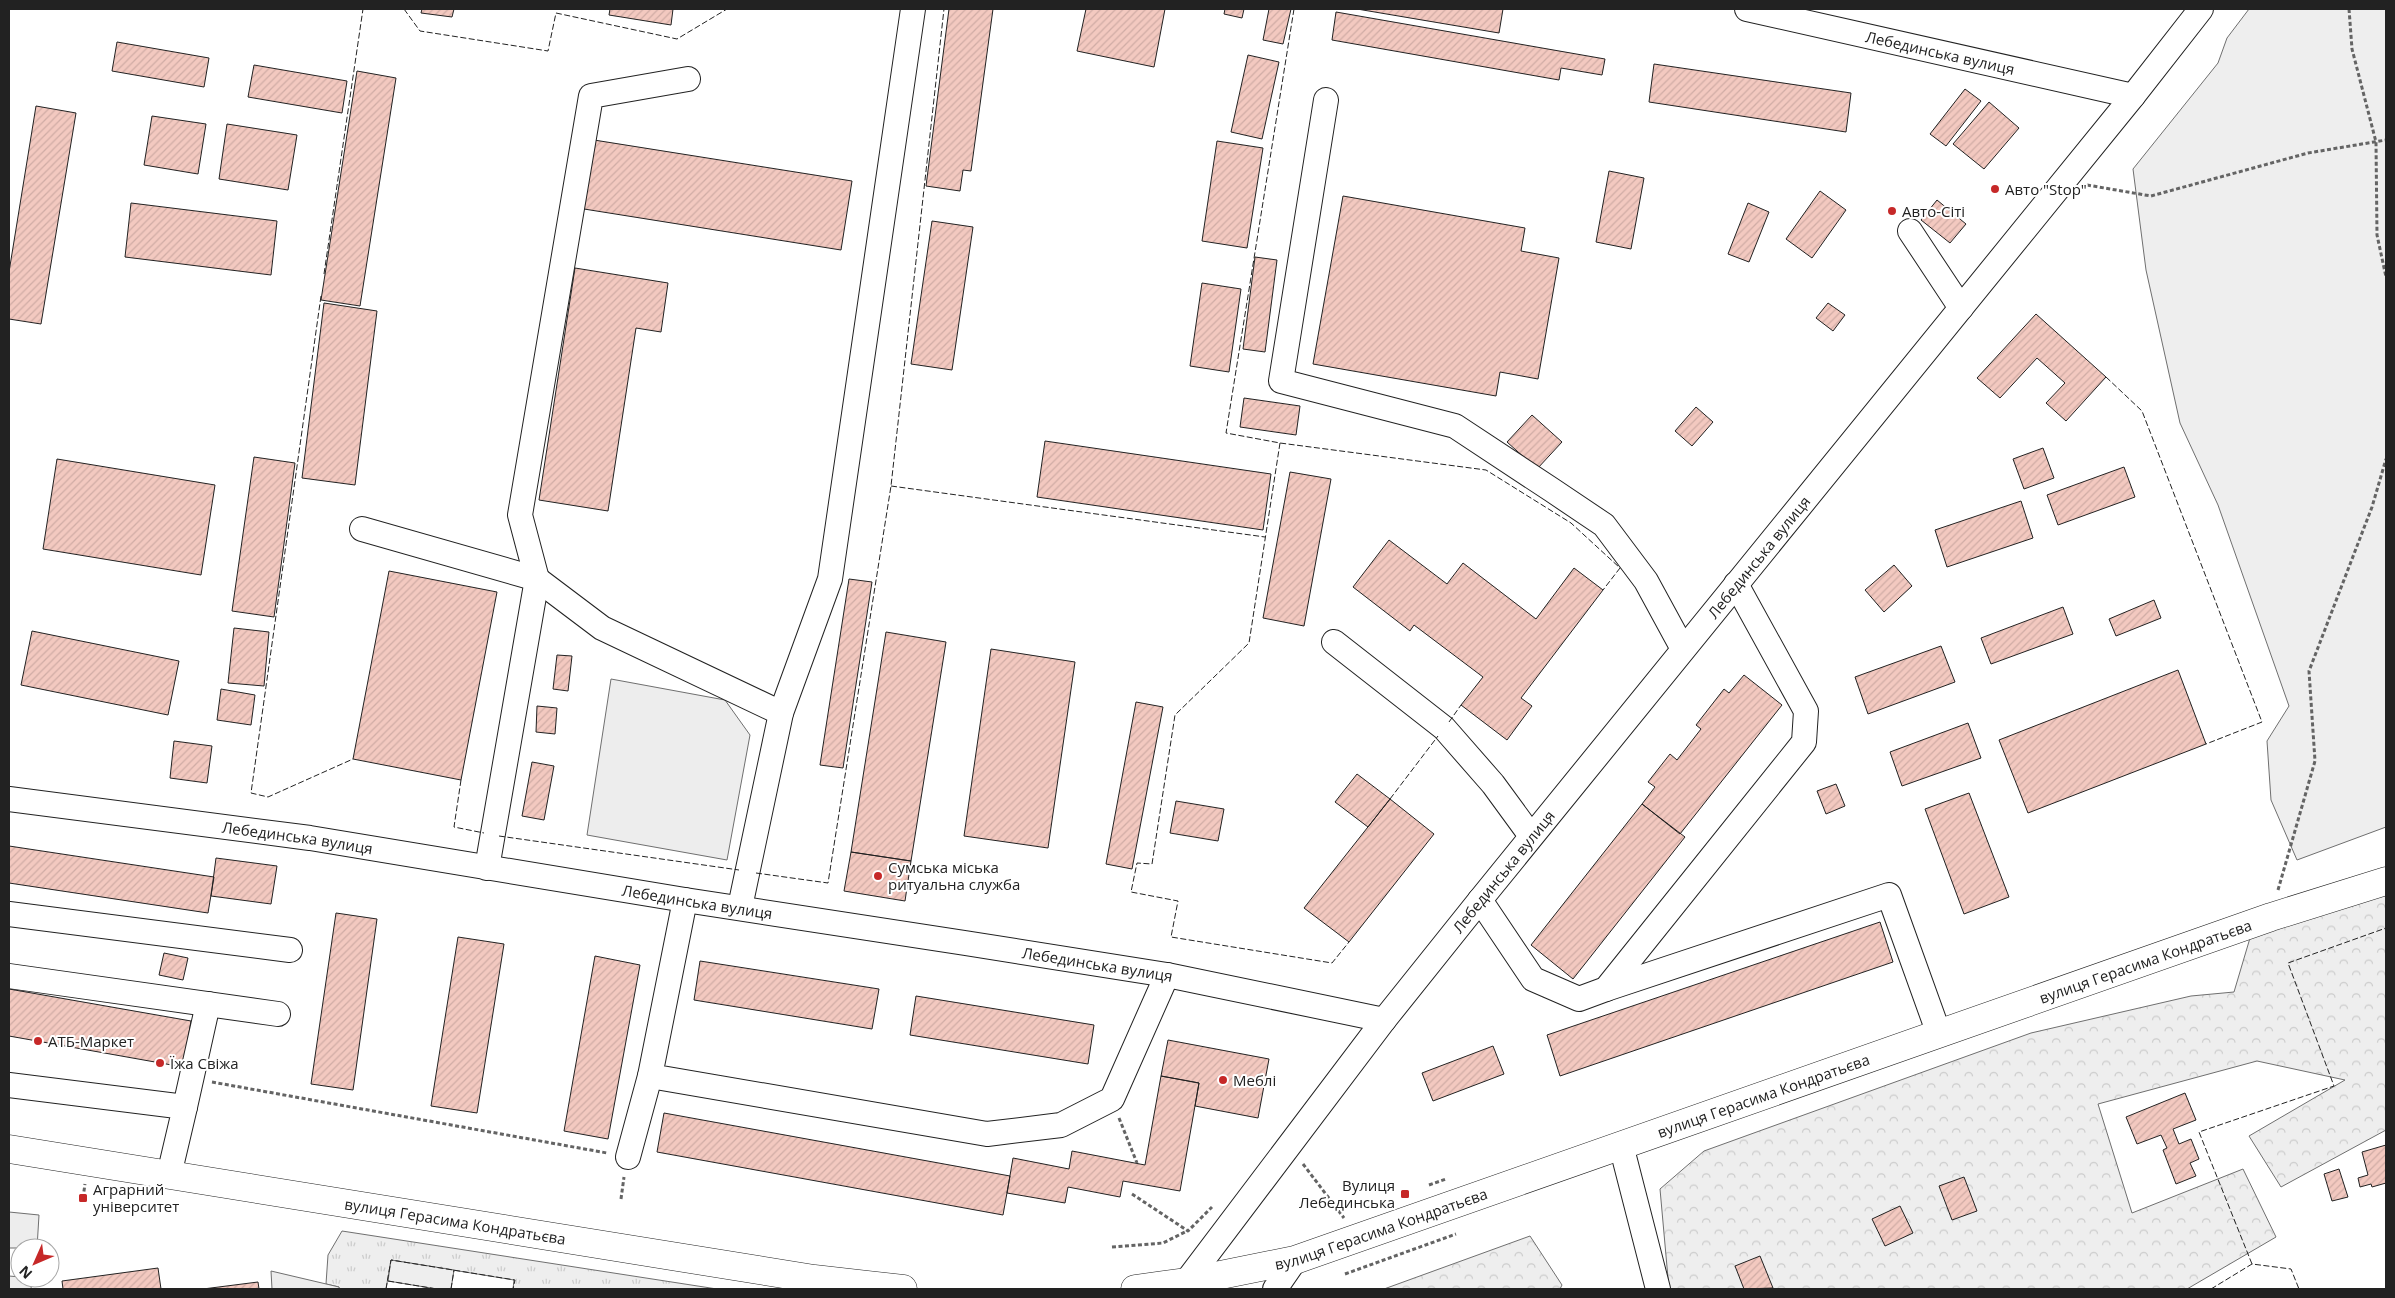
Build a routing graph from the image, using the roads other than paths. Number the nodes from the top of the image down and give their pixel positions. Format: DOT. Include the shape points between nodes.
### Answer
graph roads {
  1 [pos="913,9"];
  2 [pos="1747,9"];
  3 [pos="2201,9"];
  4 [pos="688,79"];
  5 [pos="2133,96"];
  6 [pos="1326,100"];
  7 [pos="1910,231"];
  8 [pos="1961,308"];
  9 [pos="362,529"];
  10 [pos="536,579"];
  11 [pos="1736,584"];
  12 [pos="1334,642"];
  13 [pos="1683,649"];
  14 [pos="781,713"];
  15 [pos="9,799"];
  16 [pos="1531,836"];
  17 [pos="487,868"];
  18 [pos="2386,881"];
  19 [pos="685,900"];
  20 [pos="1480,900"];
  21 [pos="740,907"];
  22 [pos="9,914"];
  23 [pos="290,950"];
  24 [pos="9,976"];
  25 [pos="1167,976"];
  26 [pos="1606,989"];
  27 [pos="208,1004"];
  28 [pos="278,1014"];
  29 [pos="1384,1020"];
  30 [pos="1939,1034"];
  31 [pos="650,1076"];
  32 [pos="9,1085"];
  33 [pos="185,1107"];
  34 [pos="1621,1145"];
  35 [pos="9,1149"];
  36 [pos="628,1157"];
  37 [pos="169,1175"];
  38 [pos="1295,1260"];
  39 [pos="1186,1282"];
  40 [pos="814,1284"];
  41 [pos="903,1289"];
  42 [pos="1134,1289"];
  43 [pos="1275,1289"];
  44 [pos="1658,1289"];
  1 -- 14 [label="street" via="830,580"];
  2 -- 5 [label="street, Лебединська вулиця"];
  3 -- 5 [label="street, Лебединська вулиця"];
  4 -- 10 [label="street" via="591,96 520,515"];
  5 -- 8 [label="street, Лебединська вулиця"];
  6 -- 13 [label="street" via="1281,381 1455,426 1552,490 1604,525 1646,581"];
  7 -- 8 [label="street"];
  8 -- 11 [label="street, Лебединська вулиця"];
  9 -- 10 [label="street"];
  10 -- 14 [label="street" via="602,628"];
  10 -- 17 [label="street"];
  11 -- 13 [label="street, Лебединська вулиця"];
  11 -- 26 [label="street" via="1806,711 1804,742"];
  12 -- 16 [label="street" via="1444,728 1493,784"];
  13 -- 16 [label="street, Лебединська вулиця"];
  14 -- 21 [label="street"];
  15 -- 17 [label="street, Лебединська вулиця" via="310,838"];
  16 -- 20 [label="street, Лебединська вулиця"];
  17 -- 19 [label="street, Лебединська вулиця"];
  18 -- 30 [label="main road, вулиця Герасима Кондратьєва" via="2271,917"];
  19 -- 21 [label="street, Лебединська вулиця"];
  19 -- 31 [label="street"];
  20 -- 26 [label="street" via="1533,979 1578,999"];
  20 -- 29 [label="street, Лебединська вулиця"];
  21 -- 25 [label="street, Лебединська вулиця"];
  22 -- 23 [label="street"];
  24 -- 27 [label="street"];
  25 -- 29 [label="street, Лебединська вулиця"];
  25 -- 31 [label="street" via="1112,1099 1061,1125 987,1134"];
  26 -- 30 [label="street" via="1889,895"];
  27 -- 28 [label="street"];
  27 -- 33 [label="street"];
  29 -- 39 [label="street, Лебединська вулиця"];
  30 -- 34 [label="main road, вулиця Герасима Кондратьєва"];
  31 -- 36 [label="street"];
  32 -- 33 [label="street"];
  33 -- 37 [label="street"];
  34 -- 38 [label="main road, вулиця Герасима Кондратьєва"];
  34 -- 44 [label="street"];
  35 -- 37 [label="main road, вулиця Герасима Кондратьєва"];
  37 -- 40 [label="main road, вулиця Герасима Кондратьєва"];
  38 -- 39 [label="main road, вулиця Герасима Кондратьєва"];
  38 -- 43 [label="street"];
  39 -- 42 [label="main road, вулиця Герасима Кондратьєва"];
  40 -- 41 [label="main road, вулиця Герасима Кондратьєва"];
}
